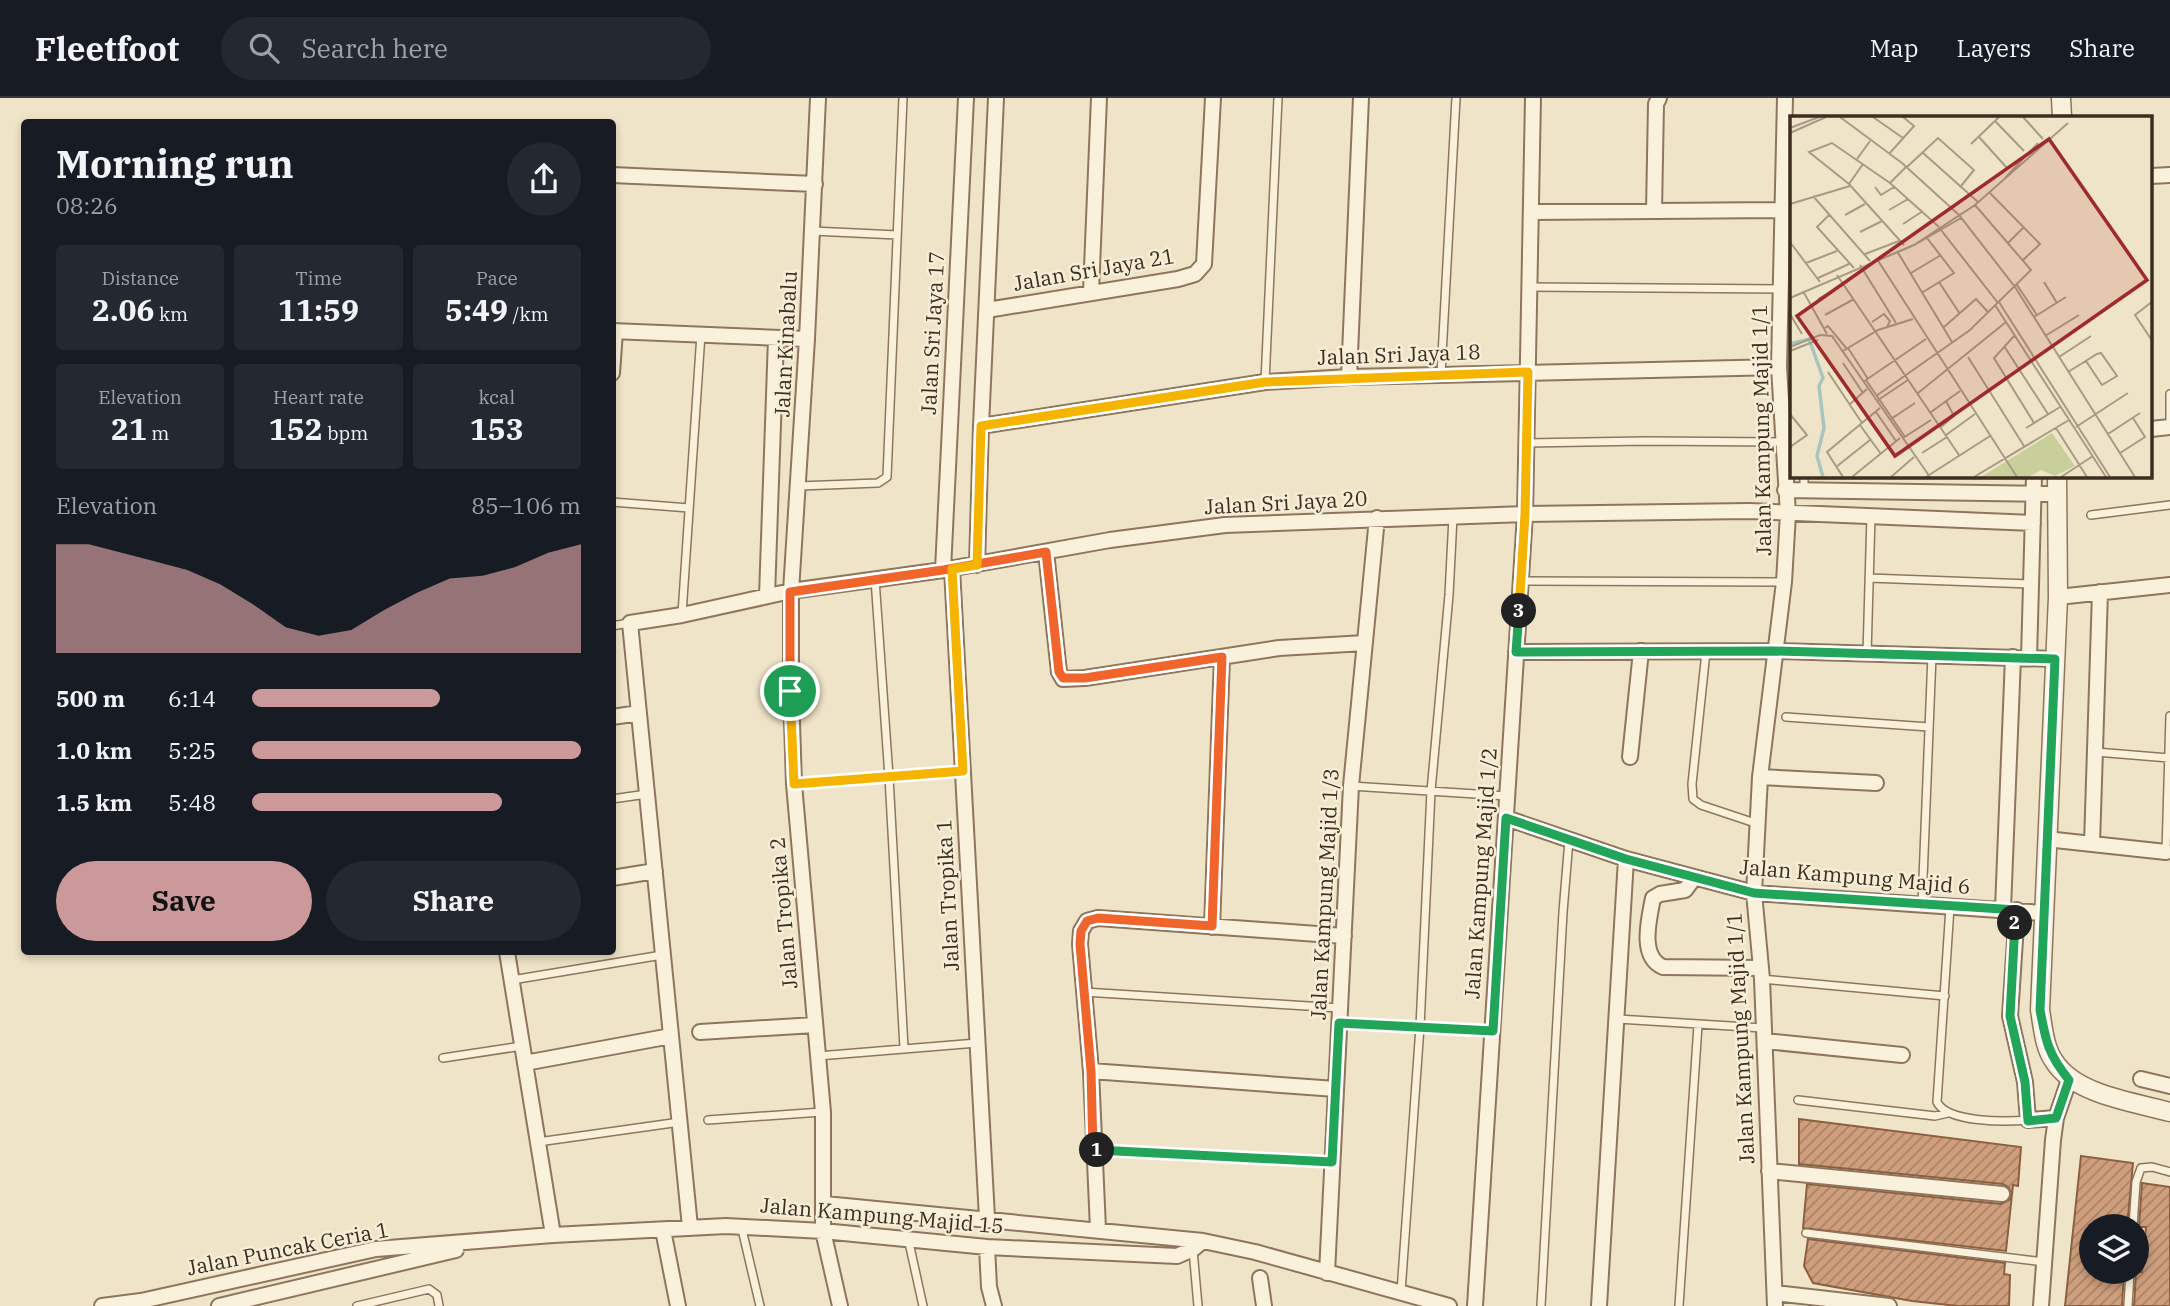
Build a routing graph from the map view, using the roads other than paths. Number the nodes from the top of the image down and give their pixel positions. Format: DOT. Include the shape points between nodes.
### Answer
graph roads {
  1 [pos="818,98"];
  2 [pos="904,98"];
  3 [pos="966,98"];
  4 [pos="996,98"];
  5 [pos="1100,98"];
  6 [pos="1213,98"];
  7 [pos="1278,98"];
  8 [pos="1361,98"];
  9 [pos="1456,98"];
  10 [pos="1533,98"];
  11 [pos="1659,98"];
  12 [pos="1785,98"];
  13 [pos="2061,98"];
  14 [pos="2062,116"];
  15 [pos="616,175"];
  16 [pos="2170,175"];
  17 [pos="2152,176"];
  18 [pos="815,184"];
  19 [pos="1782,210"];
  20 [pos="1654,211"];
  21 [pos="1531,212"];
  22 [pos="813,231"];
  23 [pos="897,235"];
  24 [pos="1529,287"];
  25 [pos="1781,289"];
  26 [pos="1091,292"];
  27 [pos="987,310"];
  28 [pos="616,331"];
  29 [pos="701,334"];
  30 [pos="776,338"];
  31 [pos="807,339"];
  32 [pos="1779,367"];
  33 [pos="1528,372"];
  34 [pos="1441,374"];
  35 [pos="1349,377"];
  36 [pos="1265,382"];
  37 [pos="2170,394"];
  38 [pos="981,426"];
  39 [pos="2170,427"];
  40 [pos="2152,429"];
  41 [pos="1783,442"];
  42 [pos="1526,443"];
  43 [pos="2034,478"];
  44 [pos="2057,478"];
  45 [pos="1804,483"];
  46 [pos="799,486"];
  47 [pos="1785,489"];
  48 [pos="2034,493"];
  49 [pos="2056,494"];
  50 [pos="616,502"];
  51 [pos="2170,505"];
  52 [pos="690,508"];
  53 [pos="1525,514"];
  54 [pos="1788,514"];
  55 [pos="2091,515"];
  56 [pos="1871,516"];
  57 [pos="1453,517"];
  58 [pos="1377,518"];
  59 [pos="2033,523"];
  60 [pos="1046,552"];
  61 [pos="977,565"];
  62 [pos="947,569"];
  63 [pos="875,579"];
  64 [pos="1869,579"];
  65 [pos="1520,581"];
  66 [pos="1784,582"];
  67 [pos="2031,584"];
  68 [pos="2170,585"];
  69 [pos="790,592"];
  70 [pos="2100,592"];
  71 [pos="767,596"];
  72 [pos="2057,597"];
  73 [pos="682,615"];
  74 [pos="630,622"];
  75 [pos="616,625"];
  76 [pos="1365,643"];
  77 [pos="1706,651"];
  78 [pos="1774,651"];
  79 [pos="1516,652"];
  80 [pos="1642,652"];
  81 [pos="1867,654"];
  82 [pos="1932,655"];
  83 [pos="1222,657"];
  84 [pos="2014,657"];
  85 [pos="2029,657"];
  86 [pos="2055,659"];
  87 [pos="639,713"];
  88 [pos="616,716"];
  89 [pos="2170,716"];
  90 [pos="1786,717"];
  91 [pos="1929,726"];
  92 [pos="2096,752"];
  93 [pos="1630,757"];
  94 [pos="2169,758"];
  95 [pos="963,771"];
  96 [pos="890,777"];
  97 [pos="1760,778"];
  98 [pos="1875,783"];
  99 [pos="794,784"];
  100 [pos="1351,786"];
  101 [pos="1430,791"];
  102 [pos="647,794"];
  103 [pos="1507,796"];
  104 [pos="616,798"];
  105 [pos="1506,818"];
  106 [pos="1758,824"];
  107 [pos="2046,839"];
  108 [pos="1569,840"];
  109 [pos="2092,844"];
  110 [pos="2166,852"];
  111 [pos="1626,859"];
  112 [pos="655,871"];
  113 [pos="616,877"];
  114 [pos="1694,878"];
  115 [pos="1754,893"];
  116 [pos="1922,904"];
  117 [pos="1950,907"];
  118 [pos="2010,910"];
  119 [pos="2043,913"];
  120 [pos="1212,926"];
  121 [pos="1344,936"];
  122 [pos="508,955"];
  123 [pos="663,955"];
  124 [pos="1762,973"];
  125 [pos="512,980"];
  126 [pos="1084,992"];
  127 [pos="1945,996"];
  128 [pos="1339,1016"];
  129 [pos="1618,1019"];
  130 [pos="815,1025"];
  131 [pos="1698,1025"];
  132 [pos="1420,1027"];
  133 [pos="1493,1031"];
  134 [pos="700,1032"];
  135 [pos="1765,1034"];
  136 [pos="671,1036"];
  137 [pos="977,1043"];
  138 [pos="522,1046"];
  139 [pos="904,1048"];
  140 [pos="1902,1055"];
  141 [pos="817,1056"];
  142 [pos="443,1058"];
  143 [pos="525,1063"];
  144 [pos="1091,1071"];
  145 [pos="2141,1079"];
  146 [pos="2069,1080"];
  147 [pos="2170,1086"];
  148 [pos="1336,1089"];
  149 [pos="1798,1100"];
  150 [pos="823,1112"];
  151 [pos="2170,1112"];
  152 [pos="1948,1113"];
  153 [pos="2056,1118"];
  154 [pos="708,1120"];
  155 [pos="2028,1121"];
  156 [pos="680,1122"];
  157 [pos="538,1142"];
  158 [pos="1093,1150"];
  159 [pos="1332,1162"];
  160 [pos="1769,1171"];
  161 [pos="2170,1172"];
  162 [pos="2002,1194"];
  163 [pos="825,1204"];
  164 [pos="2134,1214"];
  165 [pos="987,1218"];
  166 [pos="741,1225"];
  167 [pos="690,1227"];
  168 [pos="1098,1229"];
  169 [pos="663,1230"];
  170 [pos="823,1231"];
  171 [pos="1806,1233"];
  172 [pos="553,1235"];
  173 [pos="908,1238"];
  174 [pos="495,1241"];
  175 [pos="1198,1245"];
  176 [pos="987,1247"];
  177 [pos="2044,1262"];
  178 [pos="1327,1273"];
  179 [pos="1260,1278"];
  180 [pos="2129,1284"];
  181 [pos="1401,1293"];
  182 [pos="1775,1300"];
  183 [pos="102,1306"];
  184 [pos="219,1306"];
  185 [pos="357,1306"];
  186 [pos="439,1306"];
  187 [pos="678,1306"];
  188 [pos="760,1306"];
  189 [pos="840,1306"];
  190 [pos="923,1306"];
  191 [pos="994,1306"];
  192 [pos="1198,1306"];
  193 [pos="1264,1306"];
  194 [pos="1449,1306"];
  195 [pos="1475,1306"];
  196 [pos="1541,1306"];
  197 [pos="1599,1306"];
  198 [pos="1679,1306"];
  199 [pos="1889,1306"];
  200 [pos="2041,1306"];
  201 [pos="2128,1306"];
  1 -- 18 [label="street, Jalan Kinabalu"];
  2 -- 23 [label="lane"];
  3 -- 62 [label="street, Jalan Sri Jaya 17"];
  4 -- 27 [label="street"];
  5 -- 26 [label="street"];
  6 -- 26 [label="street, Jalan Sri Jaya 21" via="1204,264 1195,274 1178,279"];
  7 -- 36 [label="lane"];
  8 -- 35 [label="street"];
  9 -- 34 [label="lane"];
  10 -- 21 [label="street, Jalan Kampung Majid 1/2"];
  11 -- 20 [label="street"];
  12 -- 19 [label="street, Jalan Kampung Majid 1/1"];
  13 -- 14 [label="street"];
  15 -- 18 [label="street"];
  16 -- 17 [label="street"];
  18 -- 22 [label="street, Jalan Kinabalu"];
  19 -- 20 [label="street"];
  19 -- 25 [label="street, Jalan Kampung Majid 1/1"];
  20 -- 21 [label="street"];
  21 -- 24 [label="street, Jalan Kampung Majid 1/2"];
  22 -- 23 [label="lane"];
  22 -- 31 [label="street, Jalan Kinabalu"];
  23 -- 46 [label="lane" via="887,477 878,483"];
  24 -- 25 [label="lane"];
  24 -- 33 [label="street, Jalan Kampung Majid 1/2"];
  25 -- 32 [label="street, Jalan Kampung Majid 1/1"];
  26 -- 27 [label="street, Jalan Sri Jaya 21"];
  27 -- 38 [label="street"];
  28 -- 29 [label="street"];
  29 -- 30 [label="street"];
  29 -- 52 [label="lane"];
  30 -- 31 [label="street"];
  30 -- 71 [label="street"];
  31 -- 46 [label="street, Jalan Kinabalu"];
  32 -- 33 [label="street, Jalan Sri Jaya 18"];
  32 -- 41 [label="street, Jalan Kampung Majid 1/1"];
  33 -- 34 [label="street, Jalan Sri Jaya 18"];
  33 -- 42 [label="street, Jalan Kampung Majid 1/2"];
  34 -- 35 [label="street, Jalan Sri Jaya 18"];
  35 -- 36 [label="street, Jalan Sri Jaya 18"];
  36 -- 38 [label="street, Jalan Sri Jaya 18"];
  37 -- 39 [label="lane"];
  38 -- 61 [label="street"];
  39 -- 40 [label="street"];
  41 -- 42 [label="lane"];
  41 -- 47 [label="street, Jalan Kampung Majid 1/1"];
  42 -- 53 [label="street, Jalan Kampung Majid 1/2"];
  43 -- 48 [label="street"];
  44 -- 49 [label="street"];
  45 -- 47 [label="street"];
  45 -- 48 [label="street"];
  46 -- 69 [label="street, Jalan Kinabalu"];
  47 -- 54 [label="street, Jalan Kampung Majid 1/1"];
  48 -- 49 [label="street"];
  48 -- 59 [label="street"];
  49 -- 72 [label="street"];
  50 -- 52 [label="lane"];
  51 -- 55 [label="lane"];
  52 -- 73 [label="lane"];
  53 -- 54 [label="street, Jalan Sri Jaya 20"];
  53 -- 57 [label="street, Jalan Sri Jaya 20"];
  53 -- 65 [label="street, Jalan Kampung Majid 1/2"];
  54 -- 56 [label="street, Jalan Sri Jaya 20"];
  54 -- 66 [label="street, Jalan Kampung Majid 1/1"];
  56 -- 59 [label="street, Jalan Sri Jaya 20"];
  56 -- 64 [label="lane"];
  57 -- 58 [label="street, Jalan Sri Jaya 20"];
  57 -- 101 [label="lane"];
  58 -- 60 [label="street, Jalan Sri Jaya 20" via="1225,525"];
  58 -- 76 [label="street, Jalan Kampung Majid 1/3"];
  59 -- 67 [label="street"];
  60 -- 61 [label="street, Jalan Sri Jaya 20"];
  60 -- 83 [label="street" via="1063,678"];
  61 -- 62 [label="street, Jalan Sri Jaya 20"];
  62 -- 63 [label="street, Jalan Sri Jaya 20"];
  62 -- 95 [label="street, Jalan Tropika 1"];
  63 -- 69 [label="street, Jalan Sri Jaya 20"];
  63 -- 96 [label="lane"];
  64 -- 67 [label="lane"];
  64 -- 81 [label="lane"];
  65 -- 66 [label="lane"];
  65 -- 79 [label="street, Jalan Kampung Majid 1/2"];
  66 -- 78 [label="street, Jalan Kampung Majid 1/1"];
  67 -- 85 [label="street"];
  68 -- 70 [label="street"];
  69 -- 71 [label="street, Jalan Sri Jaya 20"];
  69 -- 99 [label="street, Jalan Tropika 2"];
  70 -- 72 [label="street"];
  70 -- 92 [label="street"];
  71 -- 73 [label="street, Jalan Sri Jaya 20"];
  72 -- 86 [label="street"];
  73 -- 74 [label="street, Jalan Sri Jaya 20"];
  74 -- 75 [label="lane"];
  74 -- 87 [label="street"];
  76 -- 83 [label="street"];
  76 -- 100 [label="street, Jalan Kampung Majid 1/3"];
  77 -- 78 [label="street"];
  77 -- 80 [label="street"];
  77 -- 106 [label="lane" via="1693,799"];
  78 -- 81 [label="street"];
  78 -- 97 [label="street, Jalan Kampung Majid 1/1"];
  79 -- 80 [label="street"];
  79 -- 103 [label="street, Jalan Kampung Majid 1/2"];
  80 -- 93 [label="street"];
  81 -- 82 [label="street"];
  82 -- 84 [label="street"];
  82 -- 91 [label="lane"];
  83 -- 120 [label="street"];
  84 -- 85 [label="street"];
  84 -- 118 [label="street"];
  85 -- 86 [label="street"];
  86 -- 107 [label="street"];
  87 -- 88 [label="street"];
  87 -- 102 [label="street"];
  89 -- 94 [label="lane"];
  90 -- 91 [label="lane"];
  91 -- 116 [label="lane"];
  92 -- 94 [label="lane"];
  92 -- 109 [label="street"];
  94 -- 110 [label="lane"];
  95 -- 96 [label="lane"];
  95 -- 137 [label="street, Jalan Tropika 1"];
  96 -- 99 [label="lane"];
  96 -- 139 [label="lane"];
  97 -- 98 [label="street"];
  97 -- 106 [label="street, Jalan Kampung Majid 1/1"];
  99 -- 130 [label="street, Jalan Tropika 2"];
  100 -- 101 [label="lane"];
  100 -- 121 [label="street, Jalan Kampung Majid 1/3"];
  101 -- 103 [label="lane"];
  101 -- 132 [label="lane"];
  102 -- 104 [label="lane"];
  102 -- 112 [label="street"];
  103 -- 105 [label="street, Jalan Kampung Majid 1/2"];
  105 -- 108 [label="street, Jalan Kampung Majid 6"];
  105 -- 133 [label="street, Jalan Kampung Majid 1/2"];
  106 -- 115 [label="street, Jalan Kampung Majid 1/1"];
  107 -- 109 [label="street"];
  107 -- 119 [label="street"];
  108 -- 111 [label="street, Jalan Kampung Majid 6"];
  108 -- 196 [label="lane"];
  109 -- 110 [label="street"];
  111 -- 114 [label="street, Jalan Kampung Majid 6"];
  111 -- 129 [label="street"];
  112 -- 113 [label="street"];
  112 -- 123 [label="street"];
  114 -- 115 [label="street, Jalan Kampung Majid 6"];
  114 -- 124 [label="street" via="1685,890 1653,898 1648,937 1654,963"];
  115 -- 116 [label="street, Jalan Kampung Majid 6"];
  115 -- 124 [label="street, Jalan Kampung Majid 1/1"];
  116 -- 117 [label="street, Jalan Kampung Majid 6"];
  117 -- 118 [label="street, Jalan Kampung Majid 6"];
  117 -- 127 [label="lane"];
  118 -- 119 [label="street, Jalan Kampung Majid 6"];
  118 -- 155 [label="street" via="2010,1016 2025,1082"];
  119 -- 146 [label="street" via="2040,1010 2053,1060"];
  120 -- 121 [label="street"];
  120 -- 126 [label="street" via="1087,921 1080,944"];
  121 -- 128 [label="street, Jalan Kampung Majid 1/3"];
  122 -- 125 [label="street"];
  123 -- 125 [label="lane"];
  123 -- 136 [label="street"];
  124 -- 127 [label="lane"];
  124 -- 135 [label="street, Jalan Kampung Majid 1/1"];
  125 -- 138 [label="street"];
  126 -- 128 [label="lane"];
  126 -- 144 [label="street"];
  127 -- 152 [label="lane" via="1937,1094 1940,1107"];
  128 -- 132 [label="lane"];
  128 -- 148 [label="street, Jalan Kampung Majid 1/3"];
  129 -- 131 [label="lane"];
  129 -- 197 [label="street"];
  130 -- 134 [label="street"];
  130 -- 141 [label="street, Jalan Tropika 2"];
  131 -- 135 [label="lane"];
  131 -- 198 [label="lane"];
  132 -- 133 [label="lane"];
  132 -- 181 [label="lane"];
  133 -- 195 [label="street, Jalan Kampung Majid 1/2"];
  135 -- 140 [label="street"];
  135 -- 160 [label="street, Jalan Kampung Majid 1/1"];
  136 -- 143 [label="street"];
  136 -- 156 [label="street"];
  137 -- 139 [label="lane"];
  137 -- 165 [label="street, Jalan Tropika 1"];
  138 -- 142 [label="lane"];
  138 -- 143 [label="street"];
  139 -- 141 [label="lane"];
  141 -- 150 [label="street, Jalan Tropika 2"];
  143 -- 157 [label="street"];
  144 -- 148 [label="street"];
  144 -- 158 [label="street"];
  145 -- 147 [label="street"];
  146 -- 151 [label="street"];
  146 -- 153 [label="street"];
  148 -- 159 [label="street, Jalan Kampung Majid 1/3"];
  149 -- 152 [label="lane" via="1936,1116"];
  150 -- 154 [label="lane"];
  150 -- 163 [label="street, Jalan Tropika 2"];
  152 -- 155 [label="lane"];
  153 -- 155 [label="street"];
  153 -- 177 [label="street"];
  156 -- 157 [label="lane"];
  156 -- 167 [label="street"];
  157 -- 172 [label="street"];
  158 -- 159 [label="lane"];
  158 -- 168 [label="street"];
  159 -- 178 [label="street, Jalan Kampung Majid 1/3"];
  160 -- 162 [label="street"];
  160 -- 182 [label="street, Jalan Kampung Majid 1/1"];
  161 -- 164 [label="lane" via="2141,1168"];
  163 -- 165 [label="street, Jalan Kampung Majid 15"];
  163 -- 170 [label="street, Jalan Tropika 2"];
  165 -- 168 [label="street, Jalan Kampung Majid 15"];
  166 -- 167 [label="street, Jalan Kampung Majid 15"];
  166 -- 170 [label="street, Jalan Kampung Majid 15"];
  166 -- 188 [label="lane"];
  167 -- 169 [label="street, Jalan Kampung Majid 15"];
  168 -- 175 [label="street, Jalan Kampung Majid 15"];
  169 -- 172 [label="street, Jalan Kampung Majid 15"];
  169 -- 187 [label="street"];
  170 -- 173 [label="street, Jalan Kampung Majid 15"];
  170 -- 189 [label="street, Jalan Tropika 2"];
  171 -- 177 [label="lane"];
  172 -- 174 [label="street, Jalan Kampung Majid 15"];
  173 -- 176 [label="street, Jalan Kampung Majid 15"];
  173 -- 190 [label="lane"];
  174 -- 183 [label="street, Jalan Puncak Ceria 1" via="376,1249"];
  174 -- 184 [label="street, Jalan Puncak Ceria 1"];
  175 -- 176 [label="street, Jalan Kampung Majid 15" via="1177,1256"];
  175 -- 178 [label="street, Jalan Kampung Majid 15" via="1255,1252"];
  175 -- 192 [label="lane"];
  176 -- 191 [label="street"];
  177 -- 200 [label="street"];
  178 -- 181 [label="street, Jalan Kampung Majid 15"];
  179 -- 193 [label="street"];
  180 -- 201 [label="lane"];
  181 -- 194 [label="street, Jalan Kampung Majid 15"];
  182 -- 199 [label="street"];
  185 -- 186 [label="lane" via="429,1289"];
}
